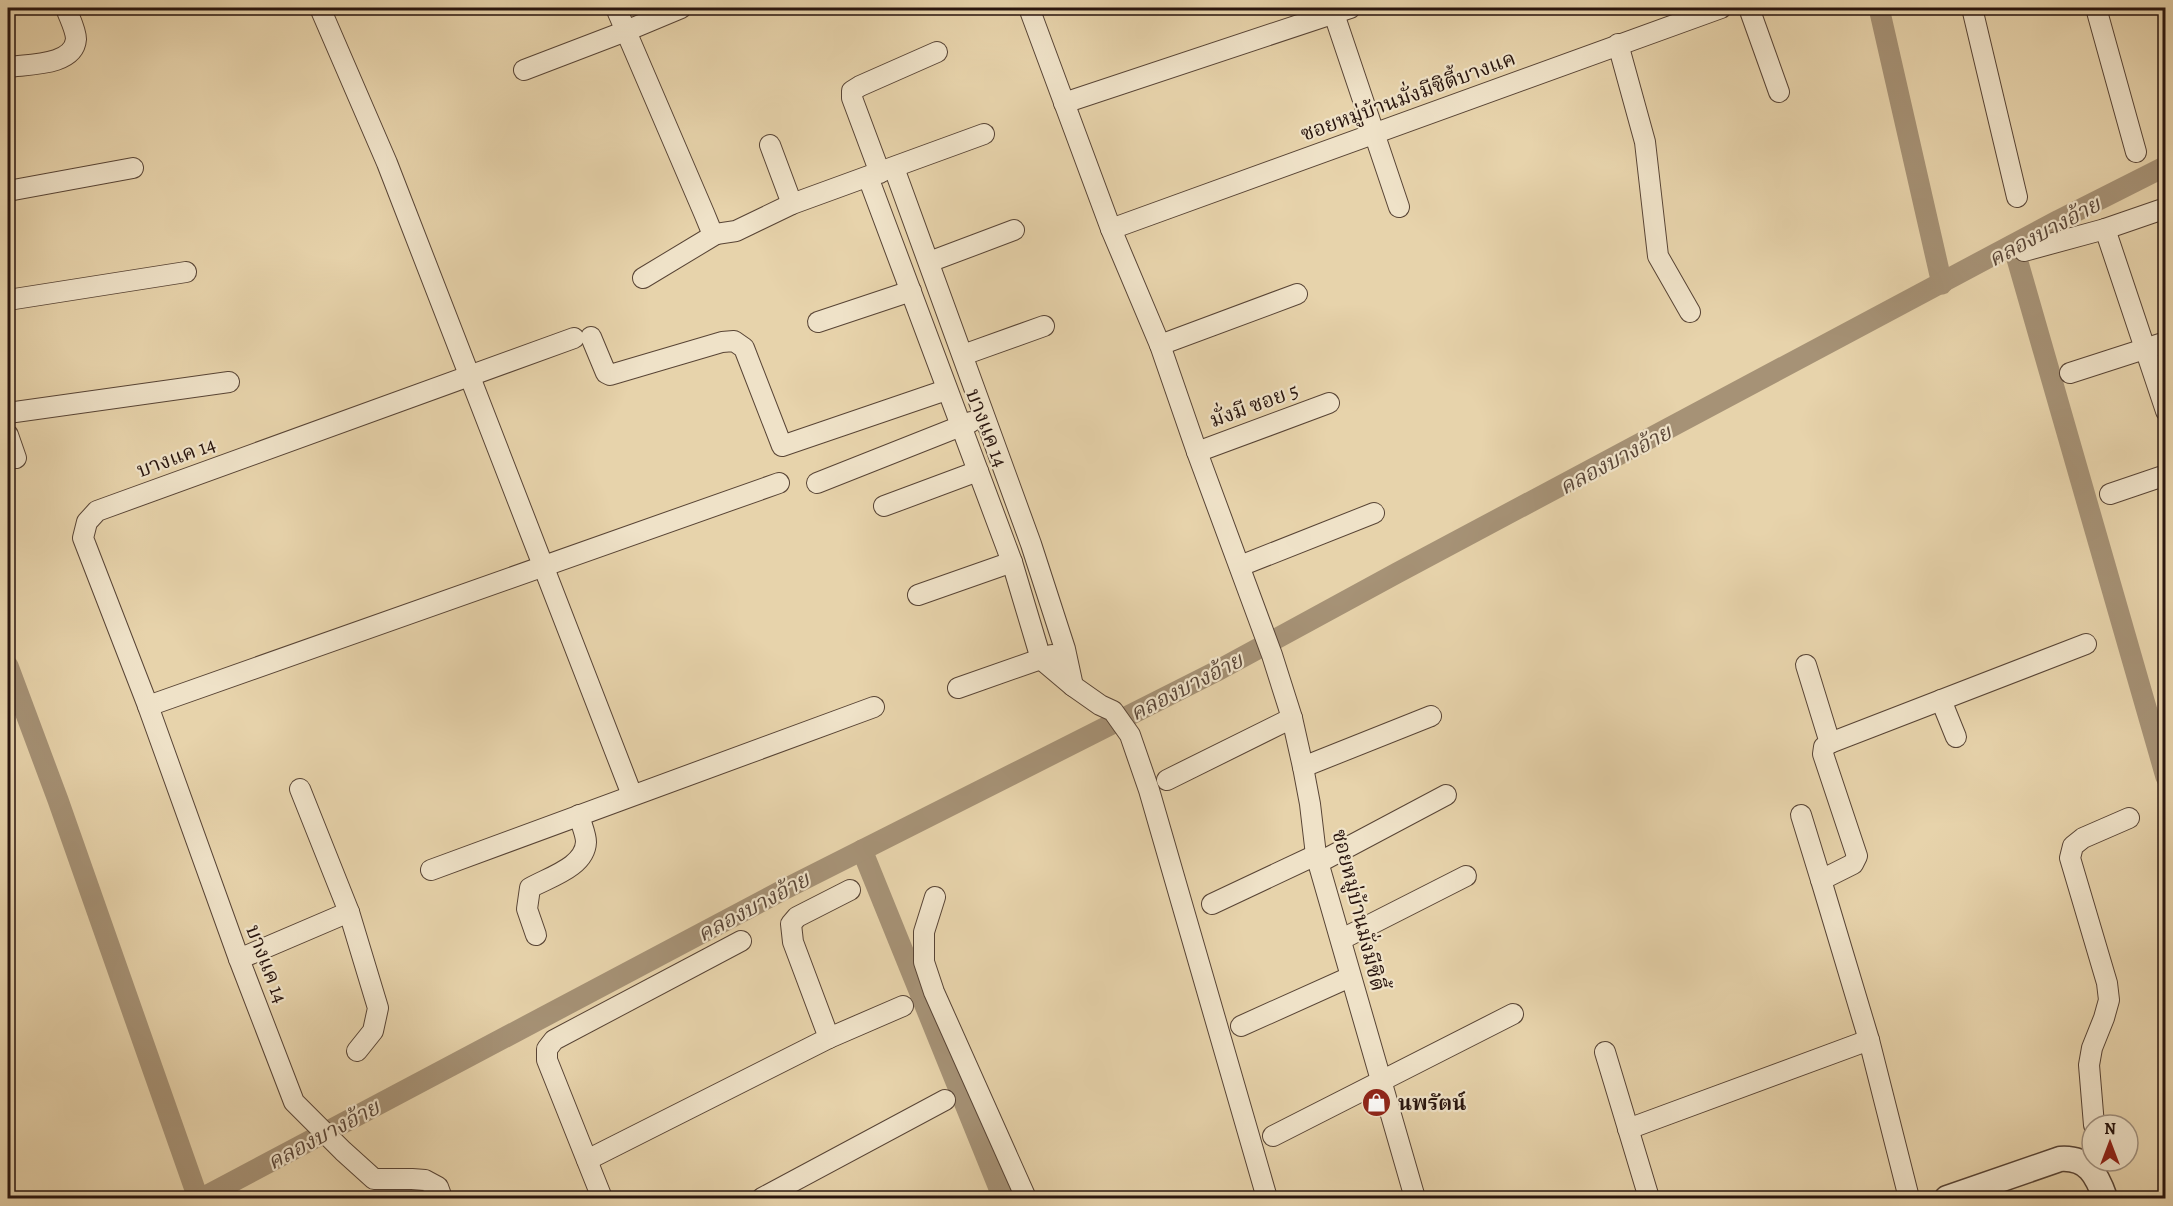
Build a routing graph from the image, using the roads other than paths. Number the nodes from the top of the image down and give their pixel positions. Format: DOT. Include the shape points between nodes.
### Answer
graph roads {
  1 [pos="66,8"];
  2 [pos="320,8"];
  3 [pos="616,8"];
  4 [pos="681,8"];
  5 [pos="1029,8"];
  6 [pos="1721,8"];
  7 [pos="1749,8"];
  8 [pos="1972,8"];
  9 [pos="2096,8"];
  10 [pos="1339,9"];
  11 [pos="626,31"];
  12 [pos="1618,45"];
  13 [pos="937,52"];
  14 [pos="8,67"];
  15 [pos="524,70"];
  16 [pos="1779,92"];
  17 [pos="1064,103"];
  18 [pos="984,134"];
  19 [pos="1374,134"];
  20 [pos="770,145"];
  21 [pos="2136,152"];
  22 [pos="133,168"];
  23 [pos="880,172"];
  24 [pos="8,191"];
  25 [pos="2017,197"];
  26 [pos="792,204"];
  27 [pos="1399,207"];
  28 [pos="2166,208"];
  29 [pos="1111,229"];
  30 [pos="1014,230"];
  31 [pos="2105,230"];
  32 [pos="716,234"];
  33 [pos="2024,251"];
  34 [pos="929,261"];
  35 [pos="186,272"];
  36 [pos="643,278"];
  37 [pos="911,291"];
  38 [pos="1297,294"];
  39 [pos="8,300"];
  40 [pos="1690,312"];
  41 [pos="818,322"];
  42 [pos="1044,326"];
  43 [pos="2166,342"];
  44 [pos="1160,345"];
  45 [pos="2145,349"];
  46 [pos="963,356"];
  47 [pos="2070,373"];
  48 [pos="470,377"];
  49 [pos="229,382"];
  50 [pos="946,390"];
  51 [pos="1329,403"];
  52 [pos="2166,411"];
  53 [pos="8,413"];
  54 [pos="984,418"];
  55 [pos="960,426"];
  56 [pos="8,435"];
  57 [pos="1197,452"];
  58 [pos="16,458"];
  59 [pos="978,471"];
  60 [pos="2166,475"];
  61 [pos="779,483"];
  62 [pos="817,483"];
  63 [pos="2110,494"];
  64 [pos="884,506"];
  65 [pos="1374,513"];
  66 [pos="1031,544"];
  67 [pos="1010,556"];
  68 [pos="543,566"];
  69 [pos="1240,566"];
  70 [pos="918,595"];
  71 [pos="2086,644"];
  72 [pos="1065,649"];
  73 [pos="1041,659"];
  74 [pos="1806,665"];
  75 [pos="1073,686"];
  76 [pos="958,688"];
  77 [pos="1941,700"];
  78 [pos="148,706"];
  79 [pos="874,707"];
  80 [pos="1431,716"];
  81 [pos="1292,718"];
  82 [pos="1956,737"];
  83 [pos="1830,743"];
  84 [pos="1303,767"];
  85 [pos="1167,780"];
  86 [pos="300,789"];
  87 [pos="632,795"];
  88 [pos="1446,795"];
  89 [pos="579,815"];
  90 [pos="1801,816"];
  91 [pos="2129,818"];
  92 [pos="1317,859"];
  93 [pos="431,870"];
  94 [pos="1466,876"];
  95 [pos="1821,880"];
  96 [pos="850,890"];
  97 [pos="935,897"];
  98 [pos="1212,904"];
  99 [pos="349,912"];
  100 [pos="536,935"];
  101 [pos="1342,939"];
  102 [pos="741,941"];
  103 [pos="239,959"];
  104 [pos="1350,977"];
  105 [pos="903,1006"];
  106 [pos="1513,1014"];
  107 [pos="1241,1026"];
  108 [pos="829,1038"];
  109 [pos="1869,1040"];
  110 [pos="357,1051"];
  111 [pos="1605,1052"];
  112 [pos="1381,1082"];
  113 [pos="945,1101"];
  114 [pos="2093,1113"];
  115 [pos="1628,1129"];
  116 [pos="1273,1136"];
  117 [pos="587,1160"];
  118 [pos="2080,1162"];
  119 [pos="2095,1173"];
  120 [pos="442,1198"];
  121 [pos="602,1198"];
  122 [pos="762,1198"];
  123 [pos="1026,1198"];
  124 [pos="1266,1198"];
  125 [pos="1415,1198"];
  126 [pos="1649,1198"];
  127 [pos="1909,1198"];
  128 [pos="1950,1198"];
  129 [pos="2105,1198"];
  1 -- 14 [label="street" via="76,38 73,51 63,59"];
  2 -- 48 [label="street" via="387,163"];
  3 -- 11 [label="street"];
  4 -- 11 [label="street"];
  5 -- 17 [label="street"];
  6 -- 12 [label="street, ซอยหมู่บ้านมั่งมีซิตี้บางแค"];
  7 -- 16 [label="street"];
  8 -- 25 [label="street"];
  9 -- 21 [label="street"];
  10 -- 17 [label="street"];
  10 -- 19 [label="street"];
  11 -- 15 [label="street"];
  11 -- 32 [label="street"];
  12 -- 19 [label="street, ซอยหมู่บ้านมั่งมีซิตี้บางแค"];
  12 -- 40 [label="street" via="1645,142 1658,256"];
  13 -- 23 [label="street" via="852,91"];
  17 -- 29 [label="street"];
  18 -- 23 [label="street"];
  19 -- 27 [label="street"];
  19 -- 29 [label="street, ซอยหมู่บ้านมั่งมีซิตี้บางแค"];
  20 -- 26 [label="street"];
  22 -- 24 [label="street"];
  23 -- 26 [label="street"];
  23 -- 34 [label="street, บางแค 14"];
  23 -- 37 [label="street, บางแค 14"];
  26 -- 32 [label="street" via="736,231"];
  28 -- 31 [label="street"];
  29 -- 44 [label="street"];
  30 -- 34 [label="street"];
  31 -- 33 [label="street"];
  31 -- 45 [label="street"];
  32 -- 36 [label="street"];
  34 -- 46 [label="street, บางแค 14"];
  35 -- 39 [label="street"];
  37 -- 41 [label="street"];
  37 -- 50 [label="street, บางแค 14"];
  38 -- 44 [label="street"];
  42 -- 46 [label="street"];
  43 -- 45 [label="street"];
  44 -- 57 [label="street"];
  45 -- 47 [label="street"];
  45 -- 52 [label="street"];
  46 -- 54 [label="street, บางแค 14"];
  48 -- 50 [label="street, บางแค 14" via="583,338 610,375 734,341 744,348 782,446"];
  48 -- 68 [label="street"];
  48 -- 78 [label="street, บางแค 14" via="97,511 87,522 83,538"];
  49 -- 53 [label="street"];
  50 -- 55 [label="street, บางแค 14"];
  51 -- 57 [label="street, มั่งมี ซอย 5"];
  54 -- 55 [label="street"];
  54 -- 66 [label="street, บางแค 14"];
  55 -- 59 [label="street, บางแค 14"];
  55 -- 62 [label="street"];
  56 -- 58 [label="street"];
  57 -- 69 [label="street"];
  59 -- 64 [label="street"];
  59 -- 67 [label="street, บางแค 14"];
  60 -- 63 [label="street"];
  61 -- 68 [label="street"];
  65 -- 69 [label="street"];
  66 -- 67 [label="street"];
  66 -- 72 [label="street, บางแค 14"];
  67 -- 70 [label="street"];
  67 -- 73 [label="street, บางแค 14"];
  68 -- 78 [label="street"];
  68 -- 87 [label="street"];
  69 -- 81 [label="street, ซอยหมู่บ้านมั่งมีซิตี้"];
  71 -- 77 [label="street"];
  72 -- 73 [label="street"];
  72 -- 75 [label="street, บางแค 14"];
  73 -- 75 [label="street"];
  73 -- 76 [label="street"];
  74 -- 83 [label="street"];
  75 -- 124 [label="street" via="1113,711 1130,735"];
  77 -- 82 [label="street"];
  77 -- 83 [label="street"];
  78 -- 103 [label="street, บางแค 14"];
  79 -- 87 [label="street"];
  80 -- 84 [label="street"];
  81 -- 84 [label="street, ซอยหมู่บ้านมั่งมีซิตี้"];
  81 -- 85 [label="street"];
  83 -- 95 [label="street" via="1823,754 1857,856 1853,864"];
  84 -- 92 [label="street, ซอยหมู่บ้านมั่งมีซิตี้"];
  86 -- 99 [label="street"];
  87 -- 89 [label="street"];
  88 -- 92 [label="street"];
  89 -- 93 [label="street"];
  89 -- 100 [label="street" via="585,852 576,863 530,888 528,909"];
  90 -- 95 [label="street"];
  91 -- 114 [label="street" via="2082,838 2073,846 2070,858 2109,1000 2089,1065"];
  92 -- 98 [label="street"];
  92 -- 101 [label="street, ซอยหมู่บ้านมั่งมีซิตี้"];
  94 -- 101 [label="street"];
  95 -- 109 [label="street"];
  96 -- 108 [label="street" via="797,917 791,924 793,942"];
  97 -- 123 [label="street" via="924,932 924,962"];
  99 -- 103 [label="street"];
  99 -- 110 [label="street" via="378,1008 373,1031"];
  101 -- 104 [label="street, ซอยหมู่บ้านมั่งมีซิตี้"];
  102 -- 117 [label="street" via="554,1040 547,1049 547,1060"];
  103 -- 120 [label="street, บางแค 14" via="294,1102 374,1179 425,1180 438,1187"];
  104 -- 107 [label="street"];
  104 -- 112 [label="street, ซอยหมู่บ้านมั่งมีซิตี้"];
  105 -- 108 [label="street"];
  106 -- 112 [label="street"];
  108 -- 117 [label="street"];
  109 -- 115 [label="street"];
  109 -- 127 [label="street"];
  111 -- 115 [label="street"];
  112 -- 116 [label="street"];
  112 -- 125 [label="street, ซอยหมู่บ้านมั่งมีซิตี้"];
  113 -- 122 [label="street"];
  115 -- 126 [label="street"];
  117 -- 121 [label="street"];
  118 -- 128 [label="street" via="2060,1159"];
  119 -- 129 [label="street"];
}
